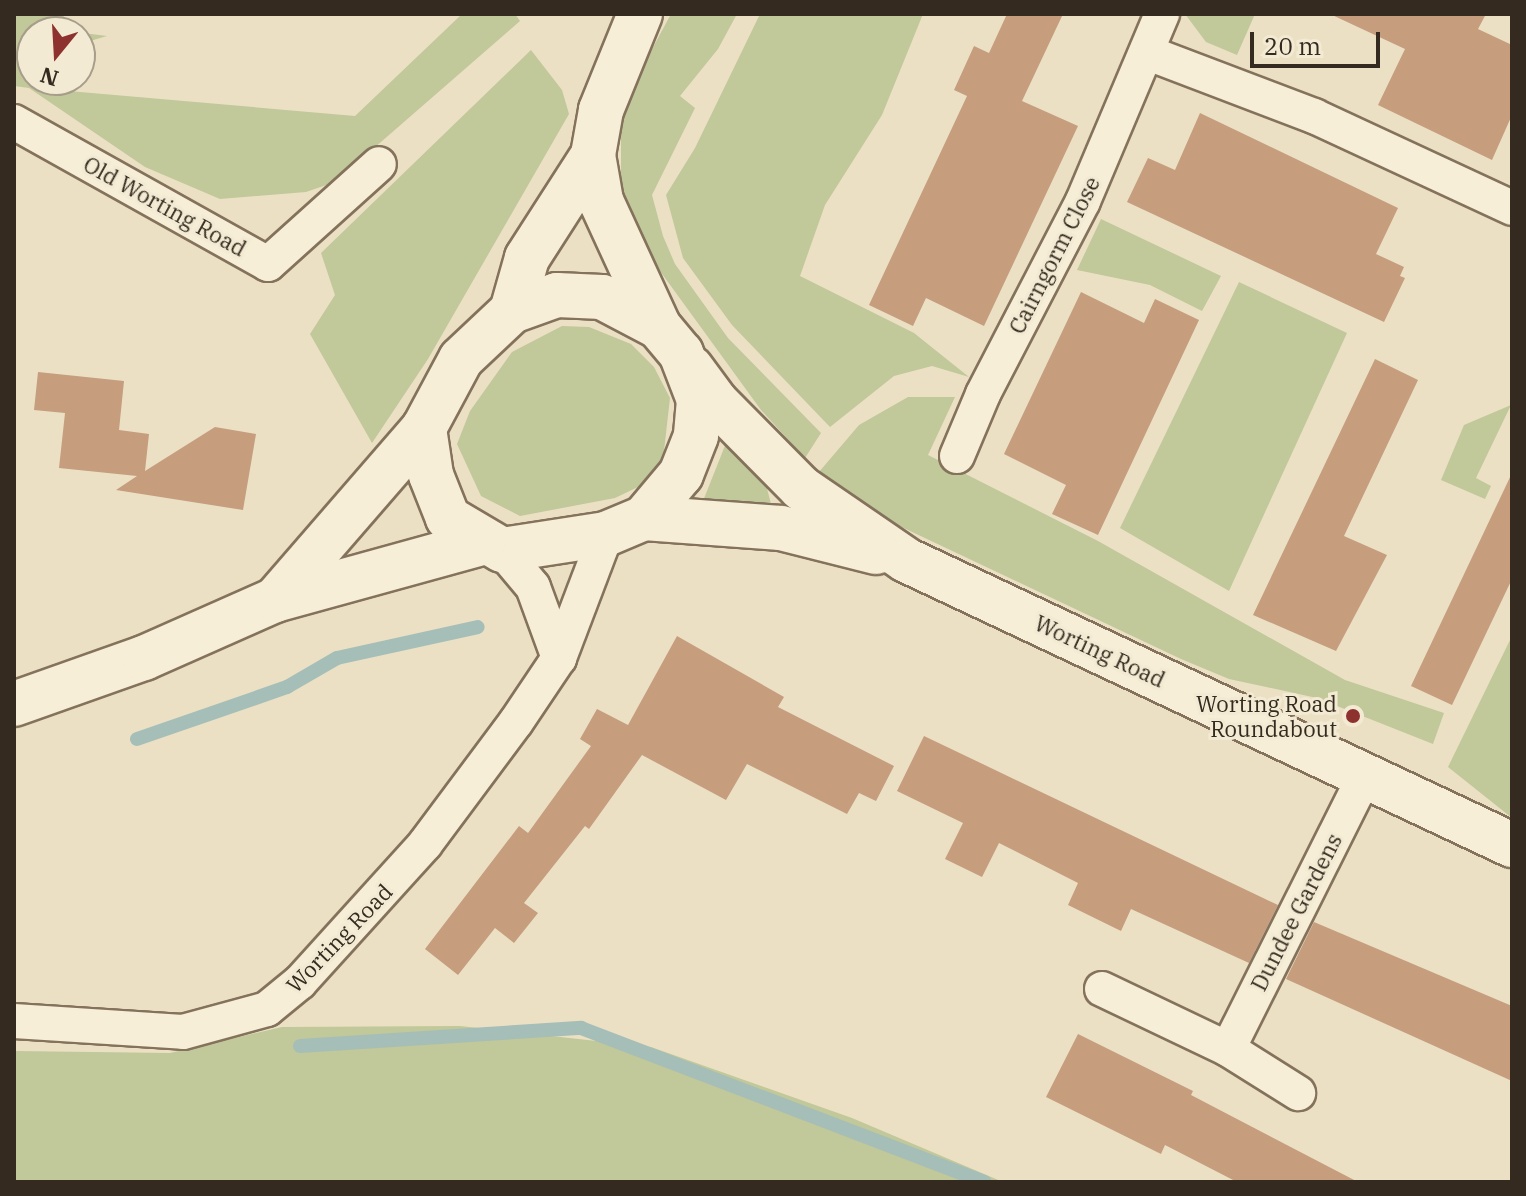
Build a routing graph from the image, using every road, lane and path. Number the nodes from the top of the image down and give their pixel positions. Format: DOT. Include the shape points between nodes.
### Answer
graph roads {
  1 [pos="640,14"];
  2 [pos="1162,14"];
  3 [pos="1148,53"];
  4 [pos="14,122"];
  5 [pos="593,155"];
  6 [pos="379,164"];
  7 [pos="1512,208"];
  8 [pos="512,311"];
  9 [pos="670,340"];
  10 [pos="424,428"];
  11 [pos="957,456"];
  12 [pos="625,526"];
  13 [pos="492,547"];
  14 [pos="906,560"];
  15 [pos="275,600"];
  16 [pos="559,658"];
  17 [pos="14,704"];
  18 [pos="1365,776"];
  19 [pos="1512,845"];
  20 [pos="1102,989"];
  21 [pos="14,1021"];
  22 [pos="1228,1049"];
  23 [pos="1298,1093"];
  1 -- 5 [label="main road" via="601,110"];
  2 -- 3 [label="street, Cairngorm Close"];
  3 -- 7 [label="street" via="1314,116"];
  3 -- 11 [label="street, Cairngorm Close" via="1083,201 983,394"];
  4 -- 6 [label="street, Old Worting Road" via="268,264"];
  5 -- 8 [label="main road" via="527,258"];
  5 -- 9 [label="main road" via="601,201"];
  8 -- 9 [label="main road" via="557,295 602,297"];
  8 -- 10 [label="main road" via="461,359"];
  9 -- 12 [label="main road" via="699,400 696,436 681,474"];
  9 -- 14 [label="main road, Worting Road" via="716,402 801,488"];
  10 -- 13 [label="main road" via="431,475 448,518"];
  10 -- 15 [label="main road"];
  12 -- 13 [label="main road"];
  12 -- 14 [label="main road, Worting Road" via="781,528"];
  12 -- 16 [label="street, Worting Road"];
  13 -- 15 [label="main road"];
  13 -- 16 [label="street" via="533,587"];
  14 -- 18 [label="main road, Worting Road"];
  15 -- 17 [label="main road" via="144,658"];
  16 -- 21 [label="street, Worting Road" via="391,885 300,982 267,1009 183,1032"];
  18 -- 19 [label="main road, Worting Road"];
  18 -- 22 [label="street, Dundee Gardens"];
  20 -- 22 [label="street"];
  22 -- 23 [label="street"];
}
